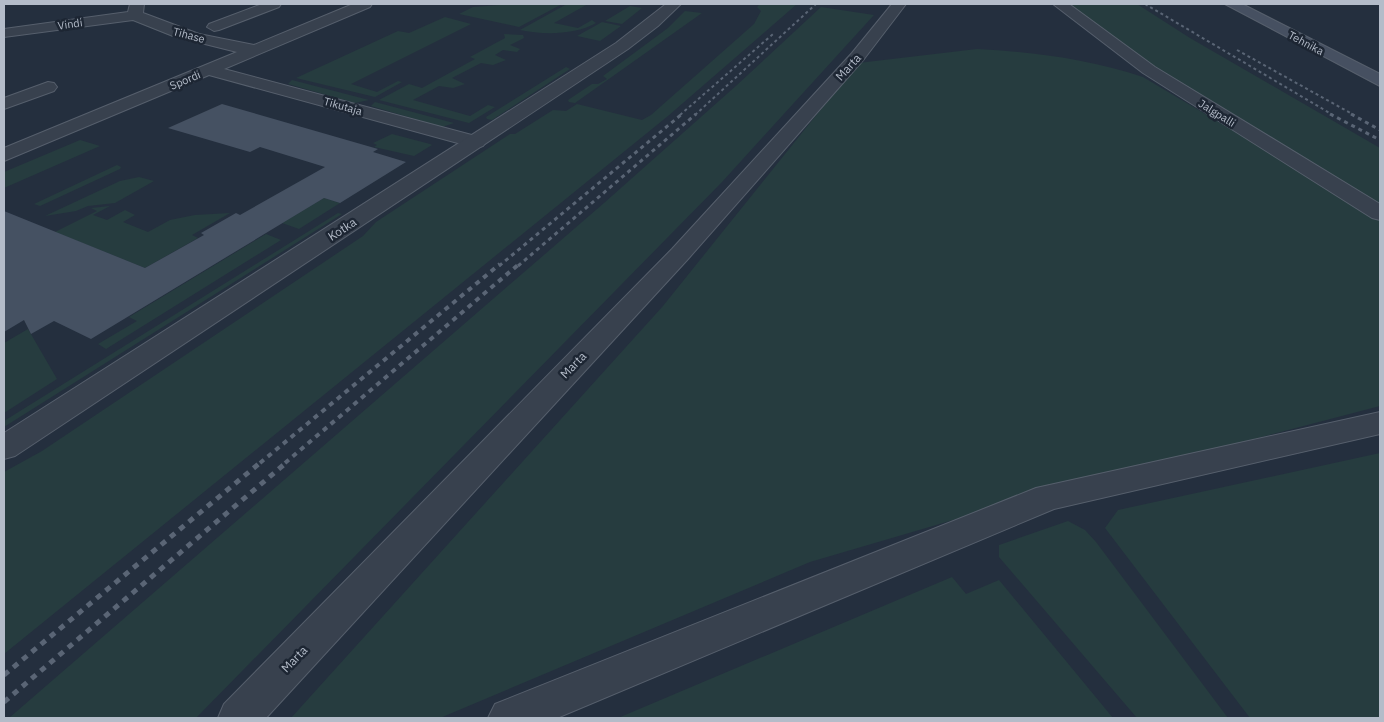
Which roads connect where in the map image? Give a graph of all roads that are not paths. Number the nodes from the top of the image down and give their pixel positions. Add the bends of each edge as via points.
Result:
1 (274, 4) edge
2 (365, 4) edge
3 (674, 4) edge
4 (900, 4) edge
5 (1060, 4) edge
6 (1232, 4) edge
7 (136, 10) edge
8 (214, 27) dead end
9 (4, 34) edge
10 (256, 50) junction
11 (209, 70) junction
12 (1380, 81) edge
13 (48, 87) dead end
14 (4, 104) edge
15 (476, 142) junction
16 (4, 155) edge
17 (1380, 213) edge
18 (1380, 423) edge
19 (4, 448) edge
20 (238, 718) edge
21 (509, 718) edge

1 - 8 street
2 - 10 street, Spordi
3 - 15 street, Kotka via 639,35
4 - 20 street, Marta via 858,56 680,254
5 - 17 street, Jalgpalli via 1157,76
6 - 12 main road, Tehnika
7 - 9 street, Vindi
7 - 10 street, Tihase via 153,25
10 - 11 street, Spordi
11 - 15 street, Tikutaja
11 - 16 street, Spordi
13 - 14 street
15 - 19 street, Kotka
18 - 21 street via 1048,497

